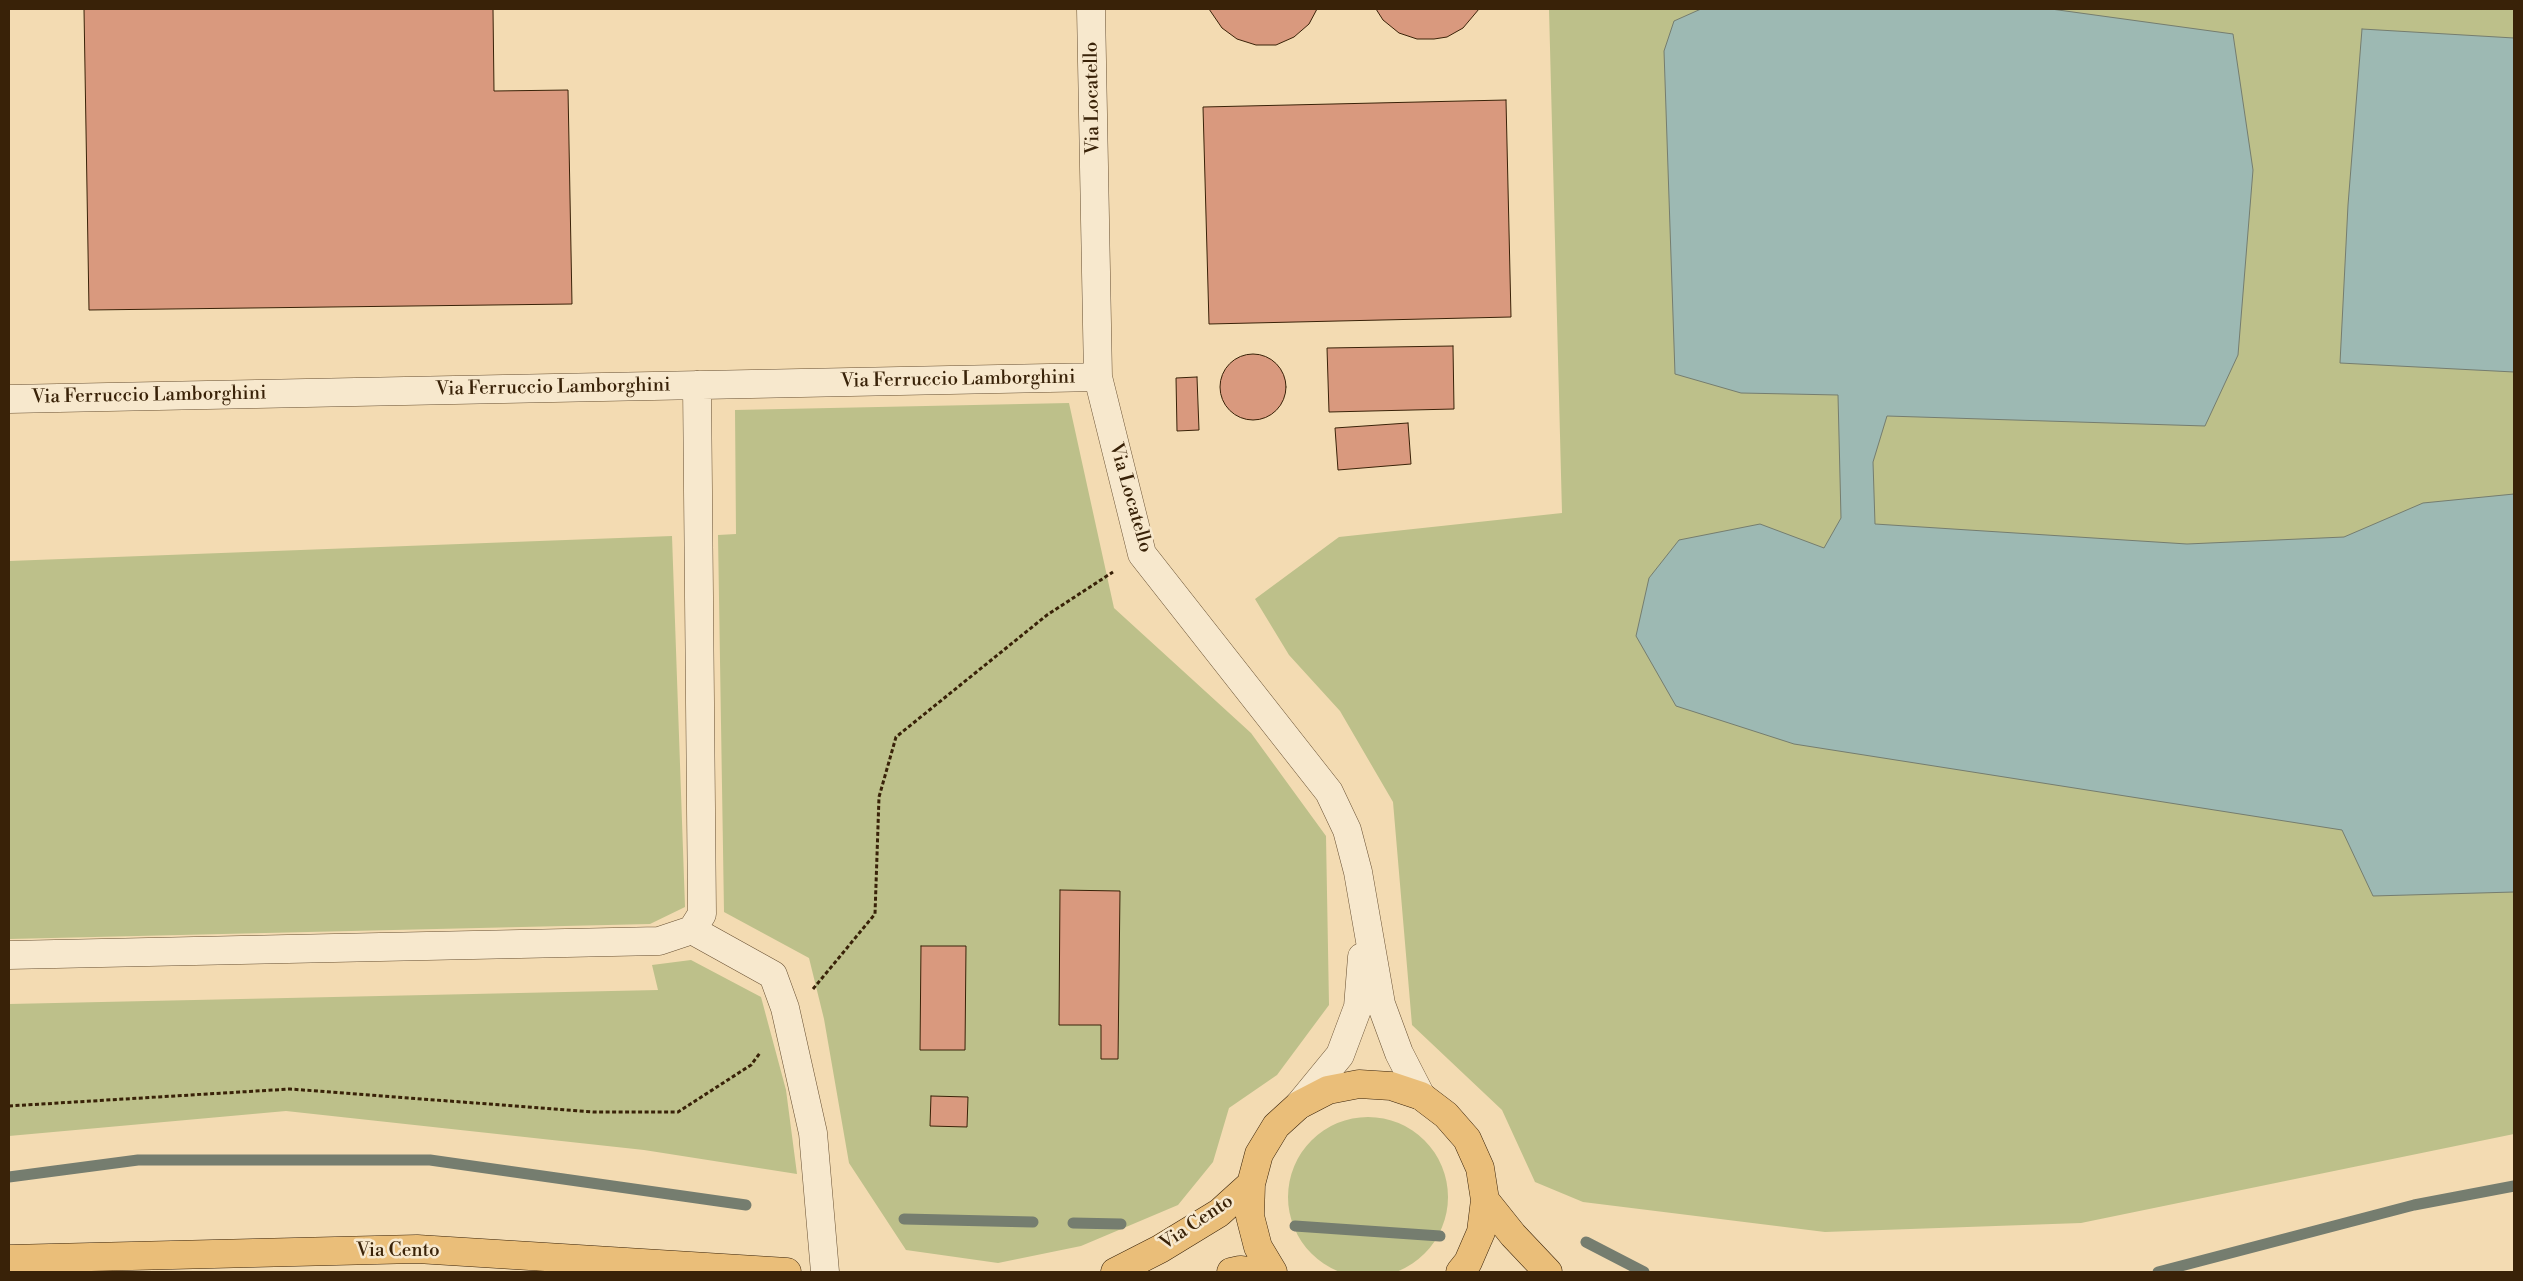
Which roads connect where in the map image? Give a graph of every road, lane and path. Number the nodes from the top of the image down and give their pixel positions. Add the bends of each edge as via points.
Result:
1 (1091, 9) edge
2 (1098, 377) junction
3 (698, 385) junction
4 (9, 399) edge
5 (1364, 921) junction
6 (692, 930) junction
7 (9, 954) edge
8 (1421, 1096) junction
9 (1299, 1105) junction
10 (1251, 1184) junction
11 (1485, 1200) junction
12 (9, 1259) edge
13 (787, 1272) edge
14 (825, 1272) edge
15 (1115, 1272) edge
16 (1231, 1272) edge
17 (1258, 1272) edge
18 (1273, 1272) edge
19 (1460, 1272) edge
20 (1548, 1272) edge

1 - 2 street, Via Locatello
2 - 3 street, Via Ferruccio Lamborghini
2 - 5 street, Via Locatello via 1142,554 1329,792 1348,830 1358,872
3 - 4 street, Via Ferruccio Lamborghini
3 - 6 street via 702,914
5 - 8 street, Via Locatello via 1380,1004 1399,1053
5 - 9 street, Via Locatello via 1358,1007 1340,1055
6 - 7 street via 659,941
6 - 14 street via 773,974 785,1008 813,1133
8 - 9 main road, Via Cento via 1390,1086 1359,1084 1328,1090
8 - 11 main road, Via Cento via 1446,1115 1467,1139 1480,1168
9 - 10 main road, Via Cento via 1276,1126 1259,1154
10 - 15 main road, Via Cento via 1219,1213
10 - 18 main road, Via Cento via 1250,1216 1258,1247
11 - 19 main road, Via Cento via 1481,1232
11 - 20 main road, Via Cento
12 - 13 main road, Via Cento via 417,1249
16 - 17 main road

